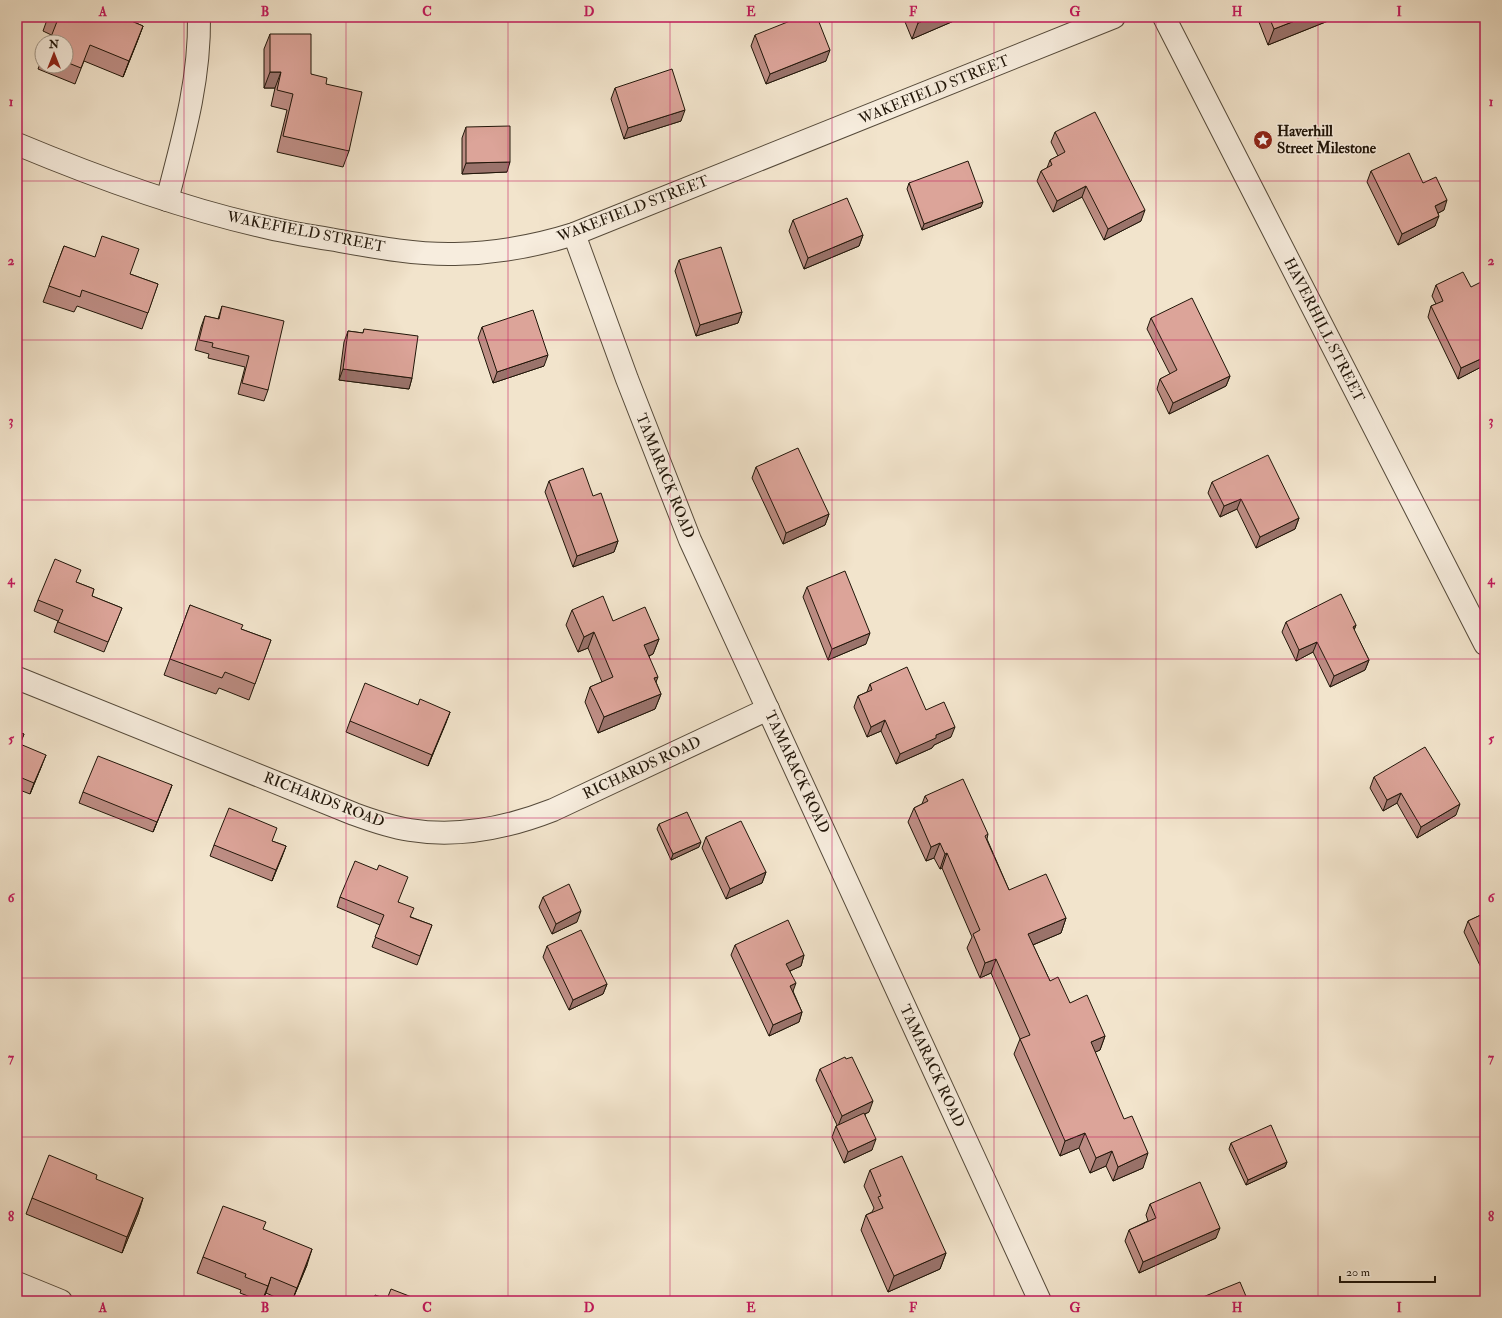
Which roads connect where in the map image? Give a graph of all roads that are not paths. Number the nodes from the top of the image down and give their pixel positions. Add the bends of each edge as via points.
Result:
1 (199, 17) edge
2 (1114, 17) edge
3 (1164, 17) edge
4 (17, 144) edge
5 (167, 200) junction
6 (574, 234) junction
7 (1485, 644) edge
8 (17, 678) edge
9 (768, 709) junction
10 (17, 1283) edge
11 (61, 1301) edge
12 (1040, 1301) edge

1 - 5 street via 194,90
2 - 6 street, WAKEFIELD STREET
3 - 7 street, HAVERHILL STREET
4 - 5 street, WAKEFIELD STREET via 89,174
5 - 6 street, WAKEFIELD STREET via 261,226 418,252 488,252
6 - 9 street, TAMARACK ROAD via 690,540
8 - 9 street, RICHARDS ROAD via 354,814 403,829 440,833 491,829 553,810
9 - 12 street, TAMARACK ROAD
10 - 11 street

